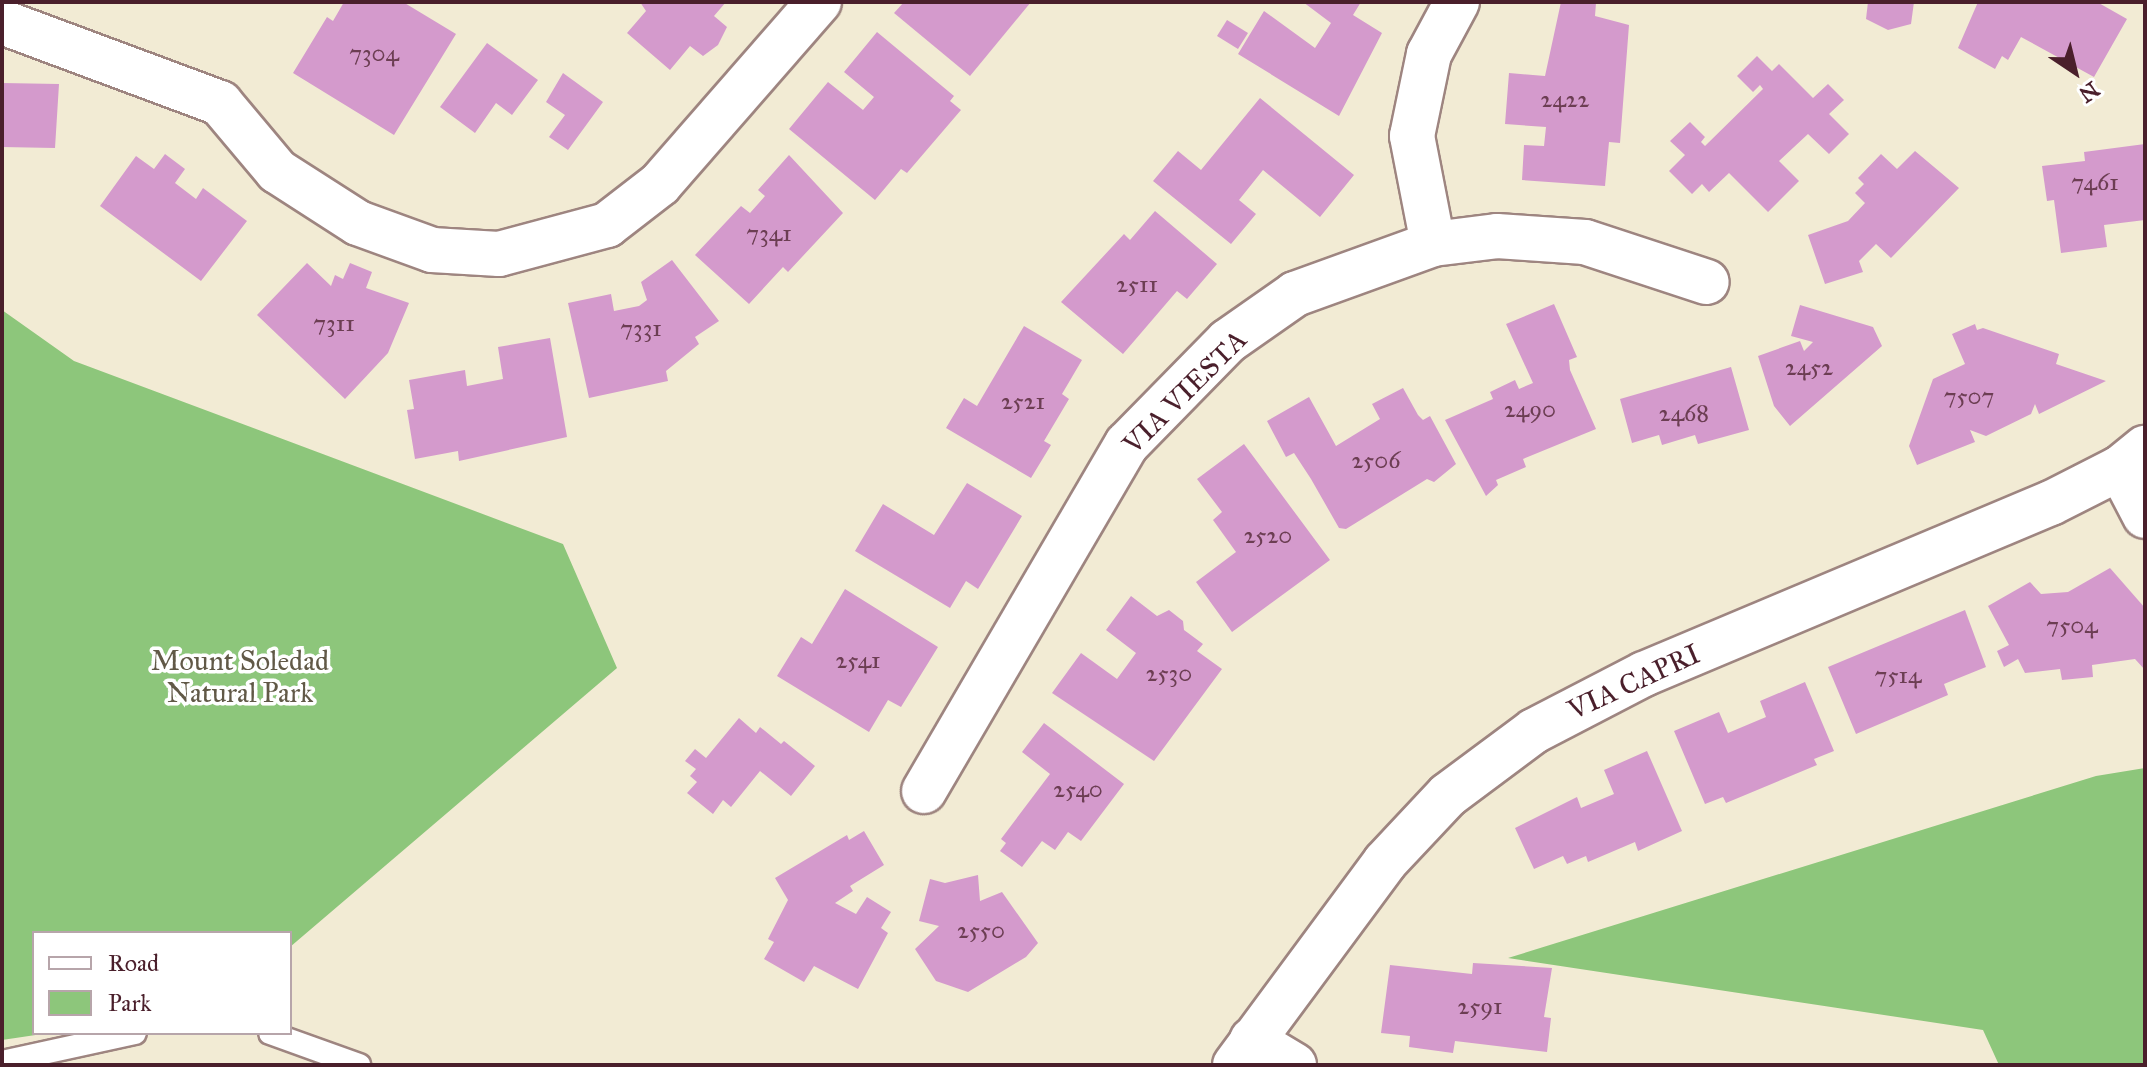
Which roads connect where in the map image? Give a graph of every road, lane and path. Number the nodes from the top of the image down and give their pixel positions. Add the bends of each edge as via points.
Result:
1 (819, 2) edge
2 (1457, 2) edge
3 (2, 22) edge
4 (1433, 244) junction
5 (1707, 282) dead end
6 (2133, 458) edge
7 (2145, 516) edge
8 (924, 791) dead end
9 (126, 1035) edge
10 (276, 1035) edge
11 (1243, 1052) edge
12 (2, 1062) edge
13 (359, 1065) edge
14 (1294, 1065) edge

1 - 3 street via 660,184 607,225 499,254 432,250 358,223 277,171 220,103
2 - 4 street via 1429,54 1412,136
4 - 5 street, VIA VIESTA via 1497,236 1585,242
4 - 8 street, VIA VIESTA via 1295,294 1228,341 1127,444
6 - 7 street
6 - 11 street, VIA CAPRI via 2051,503 1644,674 1534,731 1448,795 1385,862
9 - 12 lane
10 - 13 lane
11 - 14 street

